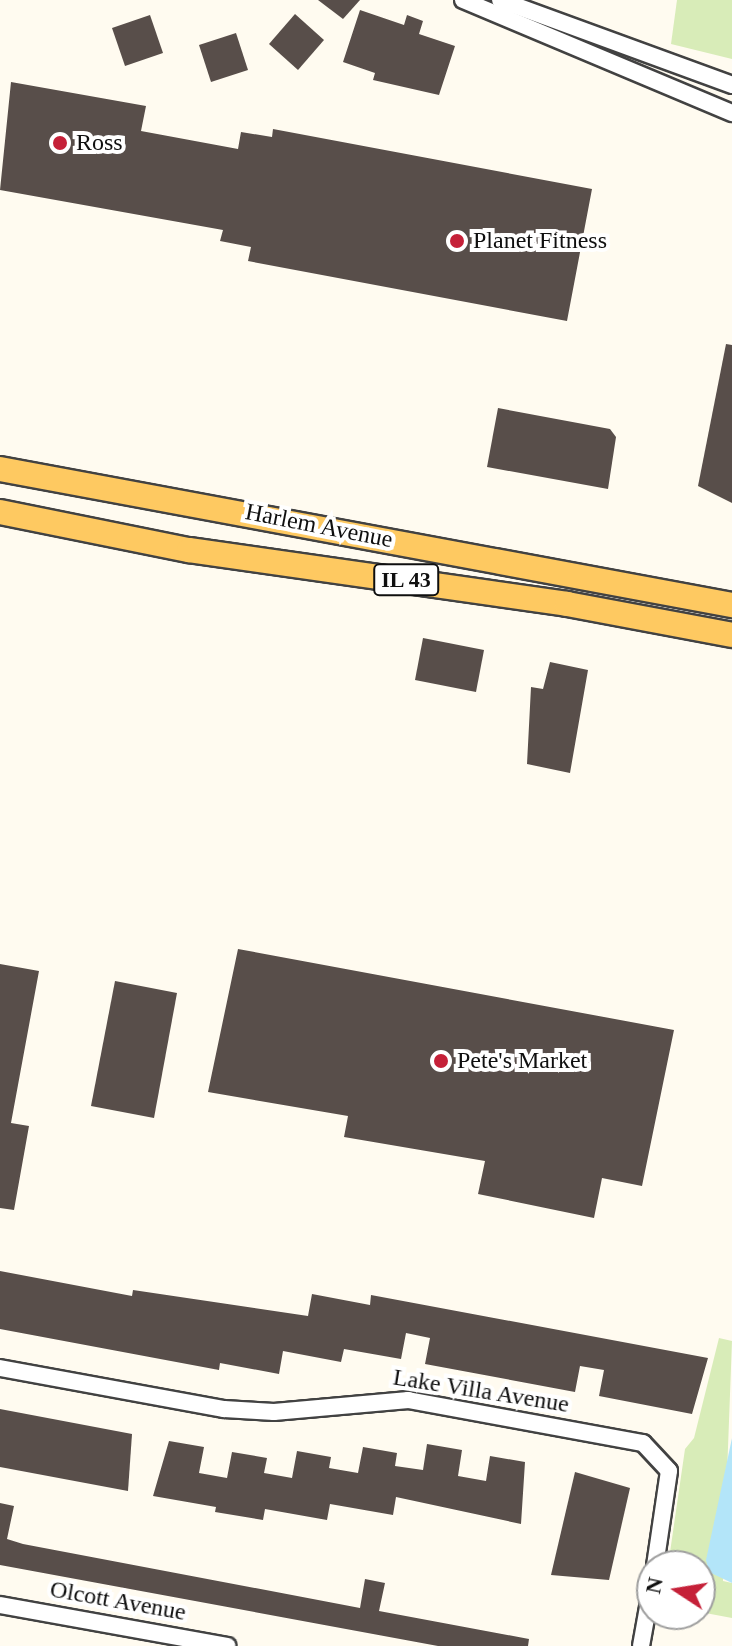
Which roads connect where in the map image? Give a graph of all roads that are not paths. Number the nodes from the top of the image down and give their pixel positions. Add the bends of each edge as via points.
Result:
1 (463, 0) edge
2 (500, 0) edge
3 (542, 6) edge
4 (732, 85) edge
5 (732, 113) edge
6 (0, 469) edge
7 (0, 512) edge
8 (732, 605) edge
9 (732, 635) edge
10 (0, 1368) edge
11 (658, 1550) edge
12 (0, 1605) edge
13 (177, 1641) edge
14 (227, 1646) edge

1 - 5 street
2 - 3 street
3 - 4 street
6 - 8 main road, Harlem Avenue / IL 43
7 - 9 main road, Harlem Avenue / IL 43 via 189,550 567,604
10 - 11 street, Lake Villa Avenue via 224,1409 274,1412 408,1400 643,1443 664,1461 668,1498
12 - 13 street, Olcott Avenue
13 - 14 street, Olcott Avenue

